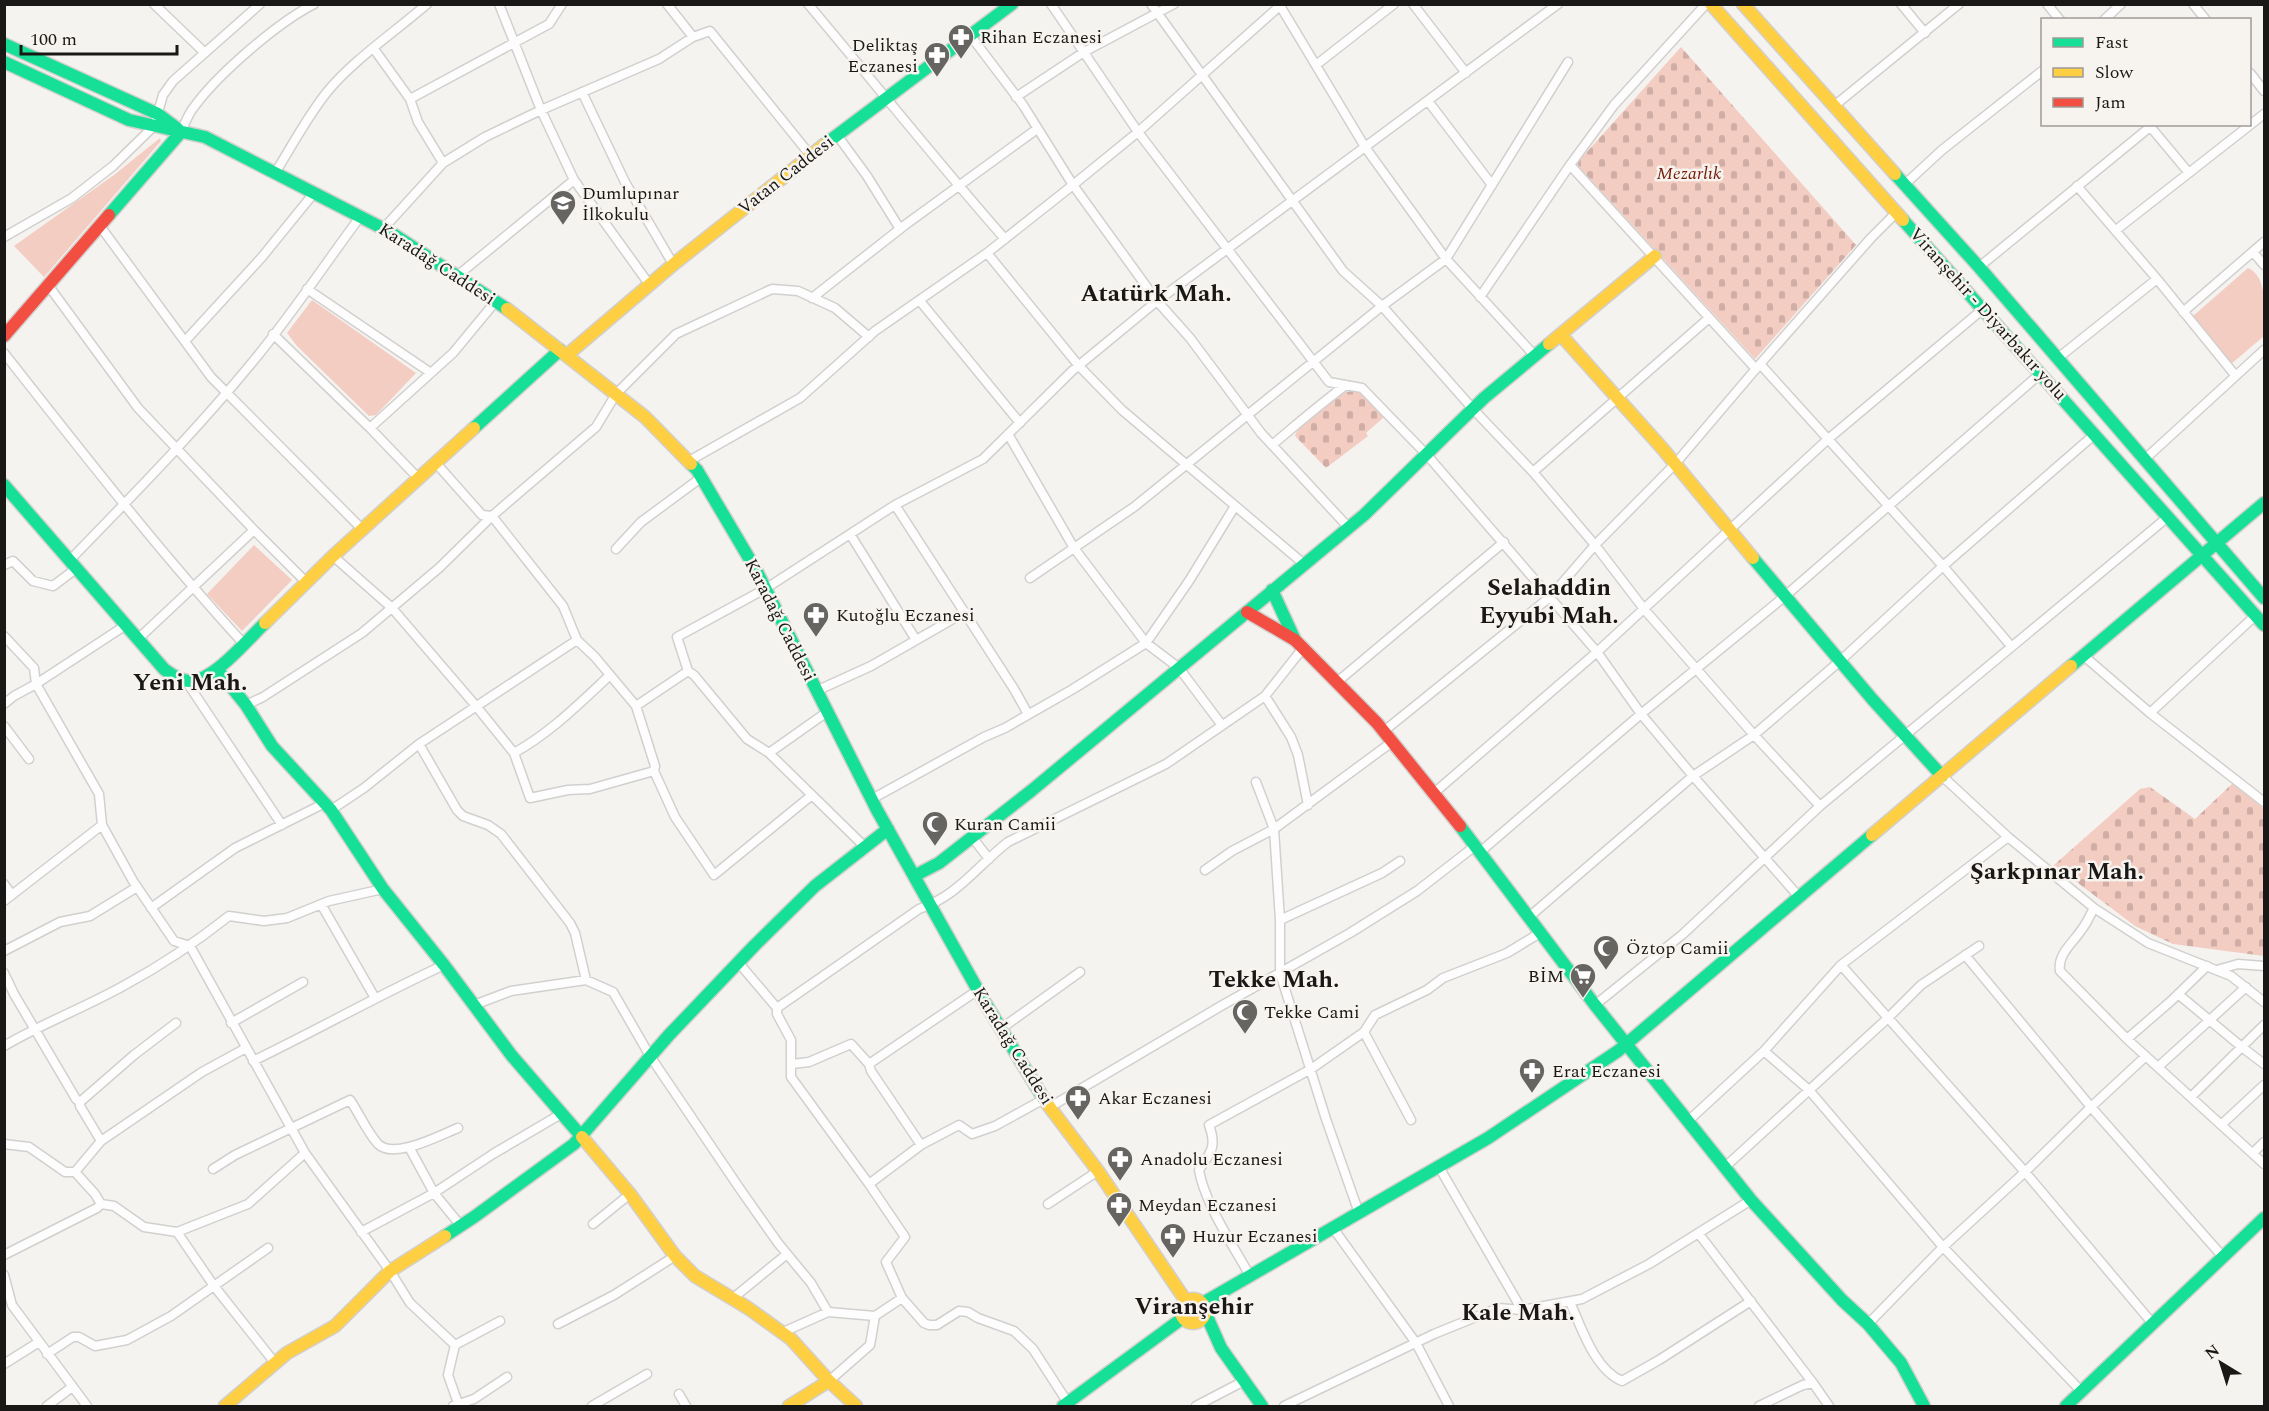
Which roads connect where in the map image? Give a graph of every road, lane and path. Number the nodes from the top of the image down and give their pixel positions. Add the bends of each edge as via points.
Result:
1 (154, 4) edge
2 (260, 4) edge
3 (314, 4) edge
4 (427, 4) edge
5 (499, 4) edge
6 (562, 4) edge
7 (667, 4) edge
8 (808, 4) edge
9 (1012, 4) edge
10 (1051, 4) edge
11 (1150, 4) edge
12 (1174, 4) edge
13 (1394, 4) edge
14 (1413, 4) edge
15 (1558, 4) edge
16 (1706, 4) edge
17 (1711, 4) edge
18 (1743, 4) edge
19 (1901, 4) edge
20 (1959, 4) edge
21 (2047, 4) edge
22 (2121, 4) edge
23 (2193, 4) edge
24 (1280, 5) edge
25 (1158, 15) junction
26 (2058, 18) edge
27 (2106, 18) edge
28 (2204, 18) edge
29 (1925, 33) junction
30 (970, 35) junction
31 (693, 37) junction
32 (4, 44) edge
33 (516, 44) junction
34 (374, 49) junction
35 (1084, 52) junction
36 (205, 53) junction
37 (4, 62) edge
38 (1568, 62) dead end
39 (1316, 65) junction
40 (1466, 73) junction
41 (2041, 73) edge
42 (2251, 74) edge
43 (1202, 75) junction
44 (2265, 91) edge
45 (582, 92) junction
46 (887, 97) junction
47 (1016, 97) junction
48 (410, 99) junction
49 (1428, 101) junction
50 (1834, 106) junction
51 (541, 110) junction
52 (2265, 114) edge
53 (156, 120) junction
54 (2251, 125) edge
55 (2149, 126) edge
56 (2250, 126) edge
57 (1037, 129) junction
58 (181, 132) junction
59 (1138, 132) junction
60 (837, 135) junction
61 (1365, 147) junction
62 (811, 156) junction
63 (443, 163) junction
64 (1570, 165) junction
65 (275, 173) junction
66 (2189, 173) junction
67 (574, 180) junction
68 (1492, 184) junction
69 (1904, 184) junction
70 (1073, 185) junction
71 (958, 186) junction
72 (2077, 186) junction
73 (314, 193) junction
74 (1293, 199) junction
75 (1897, 212) junction
76 (360, 217) junction
77 (100, 226) junction
78 (384, 229) junction
79 (900, 229) junction
80 (2116, 230) junction
81 (4, 237) edge
82 (1005, 238) junction
83 (2265, 242) edge
84 (1225, 248) junction
85 (987, 252) junction
86 (2253, 252) junction
87 (1655, 255) junction
88 (1446, 259) junction
89 (673, 264) junction
90 (2265, 265) edge
91 (1978, 267) junction
92 (457, 276) junction
93 (2157, 279) junction
94 (649, 284) junction
95 (48, 285) junction
96 (307, 289) junction
97 (812, 297) junction
98 (1480, 297) junction
99 (496, 301) junction
100 (920, 301) junction
101 (1157, 301) junction
102 (1383, 306) junction
103 (1983, 309) junction
104 (2183, 312) junction
105 (1709, 318) junction
106 (273, 334) junction
107 (1561, 335) junction
108 (4, 336) edge
109 (869, 337) junction
110 (186, 340) junction
111 (2265, 350) edge
112 (564, 352) junction
113 (4, 353) edge
114 (1535, 356) junction
115 (2058, 357) junction
116 (1313, 362) junction
117 (1079, 366) junction
118 (1758, 366) junction
119 (431, 373) junction
120 (2041, 373) junction
121 (2235, 375) junction
122 (1346, 385) junction
123 (226, 393) junction
124 (616, 394) junction
125 (1618, 399) junction
126 (1473, 410) junction
127 (1247, 416) junction
128 (1020, 423) junction
129 (370, 428) junction
130 (1008, 434) junction
131 (2095, 434) junction
132 (1827, 440) junction
133 (1272, 446) junction
134 (176, 450) junction
135 (1427, 454) junction
136 (2145, 459) junction
137 (689, 461) junction
138 (435, 462) junction
139 (1675, 464) junction
140 (1187, 465) junction
141 (1533, 472) junction
142 (702, 477) junction
143 (418, 478) junction
144 (4, 485) edge
145 (2265, 503) edge
146 (124, 505) junction
147 (895, 505) junction
148 (1235, 506) junction
149 (1888, 506) junction
150 (492, 516) junction
151 (2169, 516) junction
152 (1349, 528) junction
153 (362, 529) junction
154 (254, 530) junction
155 (1728, 530) junction
156 (850, 534) junction
157 (1504, 542) junction
158 (2217, 543) junction
159 (1595, 545) junction
160 (1074, 548) junction
161 (616, 549) dead end
162 (2204, 555) junction
163 (333, 556) junction
164 (73, 564) junction
165 (1304, 564) junction
166 (4, 566) edge
167 (1942, 566) junction
168 (1030, 578) dead end
169 (306, 582) junction
170 (193, 588) junction
171 (765, 589) junction
172 (1272, 590) junction
173 (1550, 597) junction
174 (1784, 597) junction
175 (2265, 598) edge
176 (392, 608) junction
177 (1644, 609) junction
178 (965, 612) junction
179 (1247, 612) junction
180 (2256, 615) junction
181 (126, 625) junction
182 (2265, 625) edge
183 (4, 636) edge
184 (138, 639) junction
185 (576, 640) junction
186 (916, 640) junction
187 (243, 643) junction
188 (1146, 643) junction
189 (1299, 644) junction
190 (2011, 646) junction
191 (1597, 652) junction
192 (2084, 656) junction
193 (1840, 661) junction
194 (217, 669) junction
195 (1179, 669) junction
196 (1696, 669) junction
197 (688, 671) junction
198 (609, 676) junction
199 (186, 681) junction
200 (1337, 682) junction
201 (36, 684) junction
202 (816, 691) junction
203 (1265, 696) junction
204 (4, 704) edge
205 (246, 705) junction
206 (476, 706) junction
207 (636, 706) junction
208 (827, 712) junction
209 (2150, 713) junction
210 (1028, 714) junction
211 (1641, 714) junction
212 (1221, 724) junction
213 (4, 726) edge
214 (1384, 731) junction
215 (1754, 735) junction
216 (1903, 736) junction
217 (1392, 742) junction
218 (419, 744) junction
219 (514, 753) junction
220 (769, 753) junction
221 (29, 759) dead end
222 (654, 771) junction
223 (1693, 776) junction
224 (1942, 776) junction
225 (1256, 782) dead end
226 (1434, 793) junction
227 (812, 795) junction
228 (872, 799) junction
229 (2265, 802) edge
230 (1308, 804) junction
231 (328, 807) junction
232 (1820, 807) junction
233 (102, 825) junction
234 (282, 825) junction
235 (888, 829) junction
236 (1274, 829) junction
237 (972, 837) junction
238 (2008, 837) junction
239 (865, 847) junction
240 (1478, 849) junction
241 (1766, 857) junction
242 (989, 859) junction
243 (1400, 861) dead end
244 (1205, 870) dead end
245 (914, 876) junction
246 (4, 884) edge
247 (137, 887) junction
248 (383, 889) junction
249 (8, 898) edge
250 (1800, 898) junction
251 (321, 904) junction
252 (931, 905) junction
253 (151, 908) junction
254 (2094, 908) junction
255 (1528, 917) junction
256 (1280, 920) junction
257 (1540, 933) junction
258 (190, 946) junction
259 (1979, 946) dead end
260 (4, 951) edge
261 (1965, 955) junction
262 (738, 962) junction
263 (444, 965) junction
264 (1841, 965) junction
265 (2207, 966) junction
266 (2265, 966) edge
267 (2217, 970) junction
268 (1080, 972) dead end
269 (4, 973) edge
270 (1280, 973) junction
271 (586, 980) junction
272 (303, 982) dead end
273 (2246, 987) junction
274 (978, 990) junction
275 (2178, 994) junction
276 (375, 998) junction
277 (2265, 1002) edge
278 (474, 1005) junction
279 (1594, 1005) junction
280 (777, 1008) junction
281 (1888, 1018) junction
282 (2210, 1020) junction
283 (176, 1023) dead end
284 (231, 1023) junction
285 (2265, 1025) edge
286 (34, 1028) junction
287 (1002, 1028) junction
288 (1364, 1032) junction
289 (2127, 1039) junction
290 (1626, 1044) junction
291 (4, 1046) edge
292 (246, 1048) junction
293 (2243, 1048) junction
294 (1764, 1051) junction
295 (650, 1056) junction
296 (2146, 1056) junction
297 (253, 1061) junction
298 (792, 1064) junction
299 (869, 1064) junction
300 (2265, 1064) edge
301 (2158, 1067) junction
302 (1311, 1069) junction
303 (2265, 1085) edge
304 (1809, 1090) junction
305 (2191, 1097) junction
306 (80, 1102) junction
307 (1047, 1103) junction
308 (2091, 1107) junction
309 (561, 1114) junction
310 (1411, 1120) dead end
311 (1688, 1122) junction
312 (2221, 1125) junction
313 (458, 1128) dead end
314 (291, 1129) junction
315 (582, 1137) junction
316 (101, 1141) junction
317 (2265, 1142) edge
318 (4, 1144) edge
319 (921, 1145) junction
320 (409, 1147) junction
321 (2253, 1153) junction
322 (305, 1154) junction
323 (2265, 1164) edge
324 (1439, 1167) junction
325 (1725, 1167) junction
326 (213, 1169) dead end
327 (1098, 1171) junction
328 (75, 1172) junction
329 (2025, 1172) junction
330 (869, 1184) junction
331 (434, 1193) junction
332 (630, 1194) junction
333 (1751, 1200) junction
334 (101, 1204) junction
335 (1048, 1204) dead end
336 (1359, 1213) junction
337 (2265, 1218) edge
338 (593, 1224) dead end
339 (461, 1226) junction
340 (1333, 1228) junction
341 (177, 1232) junction
342 (361, 1232) junction
343 (1699, 1234) junction
344 (1943, 1247) junction
345 (268, 1248) dead end
346 (787, 1254) junction
347 (4, 1255) edge
348 (675, 1256) junction
349 (2223, 1257) junction
350 (390, 1271) junction
351 (4, 1275) edge
352 (1250, 1276) junction
353 (214, 1286) junction
354 (902, 1298) junction
355 (732, 1299) junction
356 (1186, 1301) junction
357 (1751, 1301) junction
358 (1570, 1302) junction
359 (1204, 1308) junction
360 (1522, 1310) junction
361 (828, 1312) junction
362 (875, 1316) junction
363 (1189, 1320) junction
364 (500, 1321) dead end
365 (558, 1324) dead end
366 (1869, 1324) junction
367 (2153, 1324) junction
368 (781, 1333) junction
369 (39, 1342) junction
370 (1416, 1343) junction
371 (455, 1345) junction
372 (1221, 1348) junction
373 (48, 1354) junction
374 (276, 1363) junction
375 (4, 1364) edge
376 (646, 1374) dead end
377 (507, 1377) dead end
378 (829, 1381) junction
379 (1244, 1381) junction
380 (1813, 1383) junction
381 (72, 1387) junction
382 (2082, 1392) junction
383 (679, 1394) dead end
384 (1065, 1405) edge
385 (457, 1406) edge
386 (47, 1407) edge
387 (87, 1407) edge
388 (225, 1407) edge
389 (592, 1407) edge
390 (687, 1407) edge
391 (789, 1407) edge
392 (856, 1407) edge
393 (1196, 1407) edge
394 (1262, 1407) edge
395 (1284, 1407) edge
396 (1449, 1407) edge
397 (1760, 1407) edge
398 (1828, 1407) edge
399 (1924, 1407) edge
400 (2066, 1407) edge

1 - 36 street
2 - 36 street
3 - 58 street via 235,62 193,108
4 - 34 street
5 - 33 street
6 - 33 street via 549,24
7 - 31 street
8 - 46 street
9 - 30 street, Vatan Caddesi
10 - 35 street
11 - 25 street
12 - 25 street
13 - 39 street
14 - 40 street
15 - 40 street
16 - 64 street via 1614,105
17 - 75 street, Viranşehir - Diyarbakır yolu
18 - 50 street, Viranşehir - Diyarbakır yolu
19 - 29 street
20 - 29 street
21 - 26 street
22 - 27 street
23 - 28 street
24 - 39 street
24 - 43 street
25 - 35 street
25 - 43 street
29 - 50 street
30 - 46 street, Vatan Caddesi
30 - 47 street
31 - 45 street via 659,59
31 - 62 street via 710,31
32 - 53 street
33 - 48 street
33 - 51 street
34 - 48 street
34 - 65 street via 328,91
35 - 47 street
35 - 59 street
36 - 53 street via 173,81 163,95
37 - 53 street via 129,120
38 - 68 street
39 - 61 street
40 - 49 street
41 - 69 street
42 - 44 street
43 - 59 street
43 - 74 street
45 - 51 street
45 - 89 street via 625,182
46 - 60 street, Vatan Caddesi
46 - 71 street
47 - 57 street
48 - 63 street via 418,122
49 - 61 street
49 - 68 street
50 - 69 street, Viranşehir - Diyarbakır yolu
51 - 63 street
51 - 67 street
52 - 54 street
53 - 58 street, Karadağ Caddesi
53 - 81 street via 113,166 72,198
55 - 66 street
55 - 72 street
56 - 66 street
57 - 70 street
57 - 71 street
58 - 65 street, Karadağ Caddesi via 205,137
58 - 77 street
59 - 70 street
59 - 84 street
60 - 62 street, Vatan Caddesi
60 - 79 street
61 - 74 street
61 - 88 street
62 - 89 street, Vatan Caddesi
63 - 78 street
64 - 87 street
64 - 98 street
65 - 73 street, Karadağ Caddesi
66 - 80 street
67 - 92 street
67 - 94 street
68 - 88 street
69 - 91 street, Viranşehir - Diyarbakır yolu
70 - 82 street
70 - 101 street
71 - 79 street
71 - 82 street
72 - 80 street
72 - 91 street
73 - 76 street, Karadağ Caddesi
73 - 110 street
74 - 84 street
74 - 102 street via 1343,271
75 - 103 street, Viranşehir - Diyarbakır yolu
75 - 118 street
76 - 78 street, Karadağ Caddesi
76 - 96 street
77 - 95 street
77 - 110 street
78 - 92 street, Karadağ Caddesi
79 - 97 street
80 - 93 street
82 - 85 street
83 - 86 street
84 - 101 street
84 - 116 street
85 - 100 street
85 - 117 street
86 - 90 street
86 - 104 street
87 - 105 street
87 - 107 street
88 - 98 street
88 - 102 street
89 - 94 street, Vatan Caddesi
91 - 115 street, Viranşehir - Diyarbakır yolu
92 - 99 street, Karadağ Caddesi
93 - 104 street
93 - 115 street
94 - 112 street, Vatan Caddesi
95 - 108 street
95 - 134 street via 138,408
96 - 106 street
96 - 119 street
97 - 109 street via 835,308
97 - 124 street via 798,291 772,289 676,334
98 - 114 street
99 - 112 street, Karadağ Caddesi
99 - 119 street
100 - 109 street
100 - 128 street
101 - 117 street
101 - 127 street via 1190,338
102 - 116 street
102 - 126 street
103 - 120 street, Viranşehir - Diyarbakır yolu
103 - 132 street
104 - 121 street
105 - 118 street
105 - 125 street
106 - 123 street
106 - 129 street
107 - 114 street
107 - 125 street
109 - 137 street via 800,398
110 - 123 street
111 - 121 street
112 - 124 street, Karadağ Caddesi
112 - 138 street, Vatan Caddesi
113 - 146 street
114 - 126 street
115 - 136 street, Viranşehir - Diyarbakır yolu
116 - 122 street via 1329,382
116 - 127 street
117 - 128 street
117 - 140 street via 1122,410
118 - 132 street
118 - 139 street
119 - 129 street
120 - 131 street, Viranşehir - Diyarbakır yolu
120 - 149 street
121 - 136 street
122 - 133 street
122 - 135 street via 1362,388
123 - 134 street
123 - 153 street
124 - 137 street, Karadağ Caddesi
124 - 150 street via 596,427
125 - 139 street
125 - 141 street
126 - 135 street
126 - 141 street
127 - 133 street
127 - 140 street
128 - 130 street
129 - 143 street
130 - 147 street via 983,459
130 - 160 street
131 - 151 street, Viranşehir - Diyarbakır yolu
131 - 167 street
132 - 149 street
132 - 155 street
133 - 152 street
134 - 146 street
134 - 154 street
135 - 152 street
135 - 157 street
136 - 158 street, Viranşehir - Diyarbakır yolu
137 - 142 street, Karadağ Caddesi
138 - 143 street, Vatan Caddesi
138 - 150 street via 482,515
139 - 155 street
139 - 159 street
140 - 148 street
140 - 160 street
141 - 159 street
142 - 161 street via 641,522
142 - 171 street, Karadağ Caddesi
143 - 153 street, Vatan Caddesi
144 - 164 street
145 - 158 street
146 - 164 street
146 - 170 street
147 - 156 street
147 - 178 street
148 - 165 street
148 - 188 street
149 - 167 street
149 - 174 street
150 - 176 street
150 - 185 street via 563,606
151 - 162 street, Viranşehir - Diyarbakır yolu
151 - 190 street
152 - 165 street
153 - 163 street, Vatan Caddesi
154 - 169 street
154 - 170 street
155 - 174 street
155 - 177 street
156 - 171 street
156 - 186 street
157 - 173 street
157 - 200 street
158 - 162 street
158 - 175 street, Viranşehir - Diyarbakır yolu
159 - 173 street
159 - 177 street
160 - 168 street
160 - 188 street
162 - 180 street, Viranşehir - Diyarbakır yolu
162 - 192 street
163 - 169 street, Vatan Caddesi
163 - 176 street
164 - 166 street via 53,586 33,580 13,561
164 - 181 street
165 - 172 street
167 - 190 street
167 - 193 street
169 - 187 street, Vatan Caddesi
170 - 184 street
170 - 187 street
171 - 197 street via 677,637
171 - 202 street, Karadağ Caddesi
172 - 179 street
172 - 189 street
173 - 191 street
173 - 214 street
174 - 193 street
174 - 196 street
176 - 205 street via 362,633
176 - 206 street
177 - 191 street
177 - 196 street
178 - 186 street
178 - 210 street
179 - 189 street
179 - 195 street
180 - 182 street, Viranşehir - Diyarbakır yolu
180 - 209 street
181 - 184 street
181 - 201 street
183 - 201 street via 34,668
184 - 199 street via 164,669
185 - 198 street
185 - 206 street
186 - 202 street
187 - 194 street, Vatan Caddesi
188 - 195 street
188 - 210 street
189 - 200 street
189 - 203 street
190 - 216 street
191 - 211 street
191 - 226 street
192 - 209 street
192 - 224 street
193 - 215 street
193 - 216 street
194 - 199 street via 199,681
194 - 205 street
195 - 212 street
195 - 237 street
196 - 211 street
196 - 215 street
197 - 207 street
197 - 220 street via 747,739
198 - 207 street
198 - 219 street via 562,721
199 - 234 street
200 - 214 street
201 - 204 street
201 - 233 street via 99,794
202 - 208 street, Karadağ Caddesi
203 - 212 street
203 - 230 street via 1291,737
205 - 231 street via 272,746
206 - 218 street
206 - 219 street
207 - 222 street
208 - 220 street
208 - 228 street, Karadağ Caddesi
209 - 229 street
210 - 228 street
211 - 223 street
211 - 240 street
212 - 242 street via 1166,764 1029,829
213 - 221 street
214 - 217 street
215 - 223 street
215 - 232 street
216 - 224 street
216 - 232 street
217 - 226 street
217 - 230 street
218 - 231 street via 364,789
218 - 271 street via 457,810 501,834 570,923
219 - 222 street via 530,798 590,789
220 - 227 street
222 - 227 street via 675,817 714,875
223 - 241 street
223 - 255 street
224 - 238 street
224 - 250 street
225 - 236 street
226 - 240 street
227 - 239 street
228 - 235 street, Karadağ Caddesi
230 - 236 street
231 - 234 street
231 - 248 street
232 - 241 street
233 - 247 street
233 - 249 street
234 - 253 street via 235,849
235 - 239 street
235 - 245 street, Karadağ Caddesi
236 - 244 street
236 - 256 street
237 - 242 street
237 - 245 street via 939,863
238 - 254 street
238 - 264 street
239 - 262 street via 815,886
240 - 255 street
240 - 270 street via 1350,933
241 - 250 street
241 - 279 street via 1683,934
242 - 252 street via 968,880
243 - 256 street
245 - 252 street, Karadağ Caddesi
246 - 249 street
247 - 253 street
247 - 260 street via 90,916 60,922
248 - 251 street
248 - 263 street
250 - 290 street
251 - 258 street via 287,918 264,921 229,916
251 - 276 street
252 - 274 street, Karadağ Caddesi
252 - 280 street via 919,909
253 - 258 street via 174,941
254 - 265 street via 2148,944
254 - 289 street via 2062,956 2060,970
255 - 257 street
256 - 270 street
257 - 279 street
257 - 288 street via 1507,953 1443,978 1375,1015
258 - 284 street
258 - 286 street via 124,986
259 - 261 street
261 - 281 street via 1921,985
261 - 308 street
262 - 280 street
262 - 295 street
263 - 276 street
263 - 278 street
264 - 281 street
264 - 294 street
265 - 267 street
265 - 275 street
266 - 267 street via 2238,964
267 - 273 street
268 - 287 street
269 - 286 street
270 - 302 street
270 - 307 street
271 - 278 street via 511,991
271 - 295 street via 612,992
272 - 284 street
273 - 277 street
273 - 282 street
274 - 287 street, Karadağ Caddesi
274 - 299 street
275 - 282 street
275 - 289 street
276 - 297 street
278 - 309 street
279 - 290 street
280 - 298 street via 791,1040
281 - 304 street
281 - 329 street
282 - 293 street
282 - 301 street
283 - 306 street
284 - 292 street
285 - 293 street
286 - 291 street
286 - 306 street
287 - 307 street, Karadağ Caddesi
288 - 302 street
288 - 310 street
289 - 296 street
290 - 311 street
290 - 324 street
292 - 297 street
292 - 316 street via 202,1072
293 - 300 street
293 - 305 street
294 - 304 street
294 - 311 street
295 - 315 street
295 - 346 street
296 - 301 street
296 - 308 street
297 - 314 street
298 - 299 street via 809,1062 851,1044
298 - 330 street via 791,1077
299 - 319 street
301 - 305 street
302 - 336 street
302 - 352 street via 1209,1125 1213,1149 1199,1170 1201,1180
303 - 312 street
304 - 325 street
304 - 344 street
305 - 312 street
306 - 316 street
307 - 319 street via 972,1134 959,1125
307 - 327 street, Karadağ Caddesi
308 - 329 street
308 - 349 street
309 - 315 street
309 - 331 street
311 - 325 street
312 - 321 street
313 - 320 street
314 - 320 street via 350,1100 379,1145 387,1149
314 - 322 street
314 - 326 street
315 - 332 street
315 - 339 street
316 - 328 street
317 - 321 street
318 - 328 street via 29,1147 65,1172
319 - 330 street
320 - 331 street
321 - 323 street
322 - 341 street via 248,1204
322 - 342 street
324 - 336 street
324 - 360 street
325 - 333 street
327 - 335 street
327 - 356 street, Karadağ Caddesi
328 - 334 street
329 - 344 street
329 - 367 street
330 - 354 street via 905,1237 886,1262
331 - 339 street
331 - 342 street
332 - 338 street
332 - 348 street
333 - 343 street
333 - 366 street via 1842,1300
334 - 341 street via 114,1206 144,1227
334 - 347 street
336 - 340 street
337 - 349 street
339 - 350 street
340 - 352 street
340 - 370 street
341 - 353 street
342 - 350 street
343 - 357 street
343 - 358 street via 1649,1264
344 - 366 street
344 - 382 street
345 - 353 street
346 - 355 street
346 - 361 street via 811,1282
348 - 355 street via 695,1276
348 - 365 street via 614,1295
349 - 367 street
350 - 371 street via 410,1303
350 - 374 street via 335,1326
351 - 369 street via 12,1305
352 - 359 street
353 - 373 street via 127,1340 95,1346 73,1337
353 - 374 street
354 - 362 street
354 - 384 street via 929,1325 937,1325 959,1311 1014,1331 1033,1349
355 - 368 street
356 - 359 street via 1197,1299
356 - 363 street via 1181,1311
357 - 358 street via 1622,1381 1595,1357
357 - 380 street
358 - 360 street
359 - 363 street via 1201,1320
359 - 372 street
360 - 370 street via 1498,1308
361 - 362 street
361 - 368 street
362 - 378 street via 870,1345
363 - 372 street
363 - 384 street
364 - 371 street
366 - 399 street via 1901,1363
367 - 382 street
368 - 378 street
369 - 373 street
369 - 375 street
370 - 395 street
370 - 396 street
371 - 385 street via 448,1376
372 - 379 street
373 - 381 street
374 - 388 street
376 - 389 street
377 - 385 street
378 - 391 street
378 - 392 street
379 - 393 street
379 - 394 street
380 - 397 street
380 - 398 street
381 - 386 street
381 - 387 street
382 - 400 street
383 - 390 street

